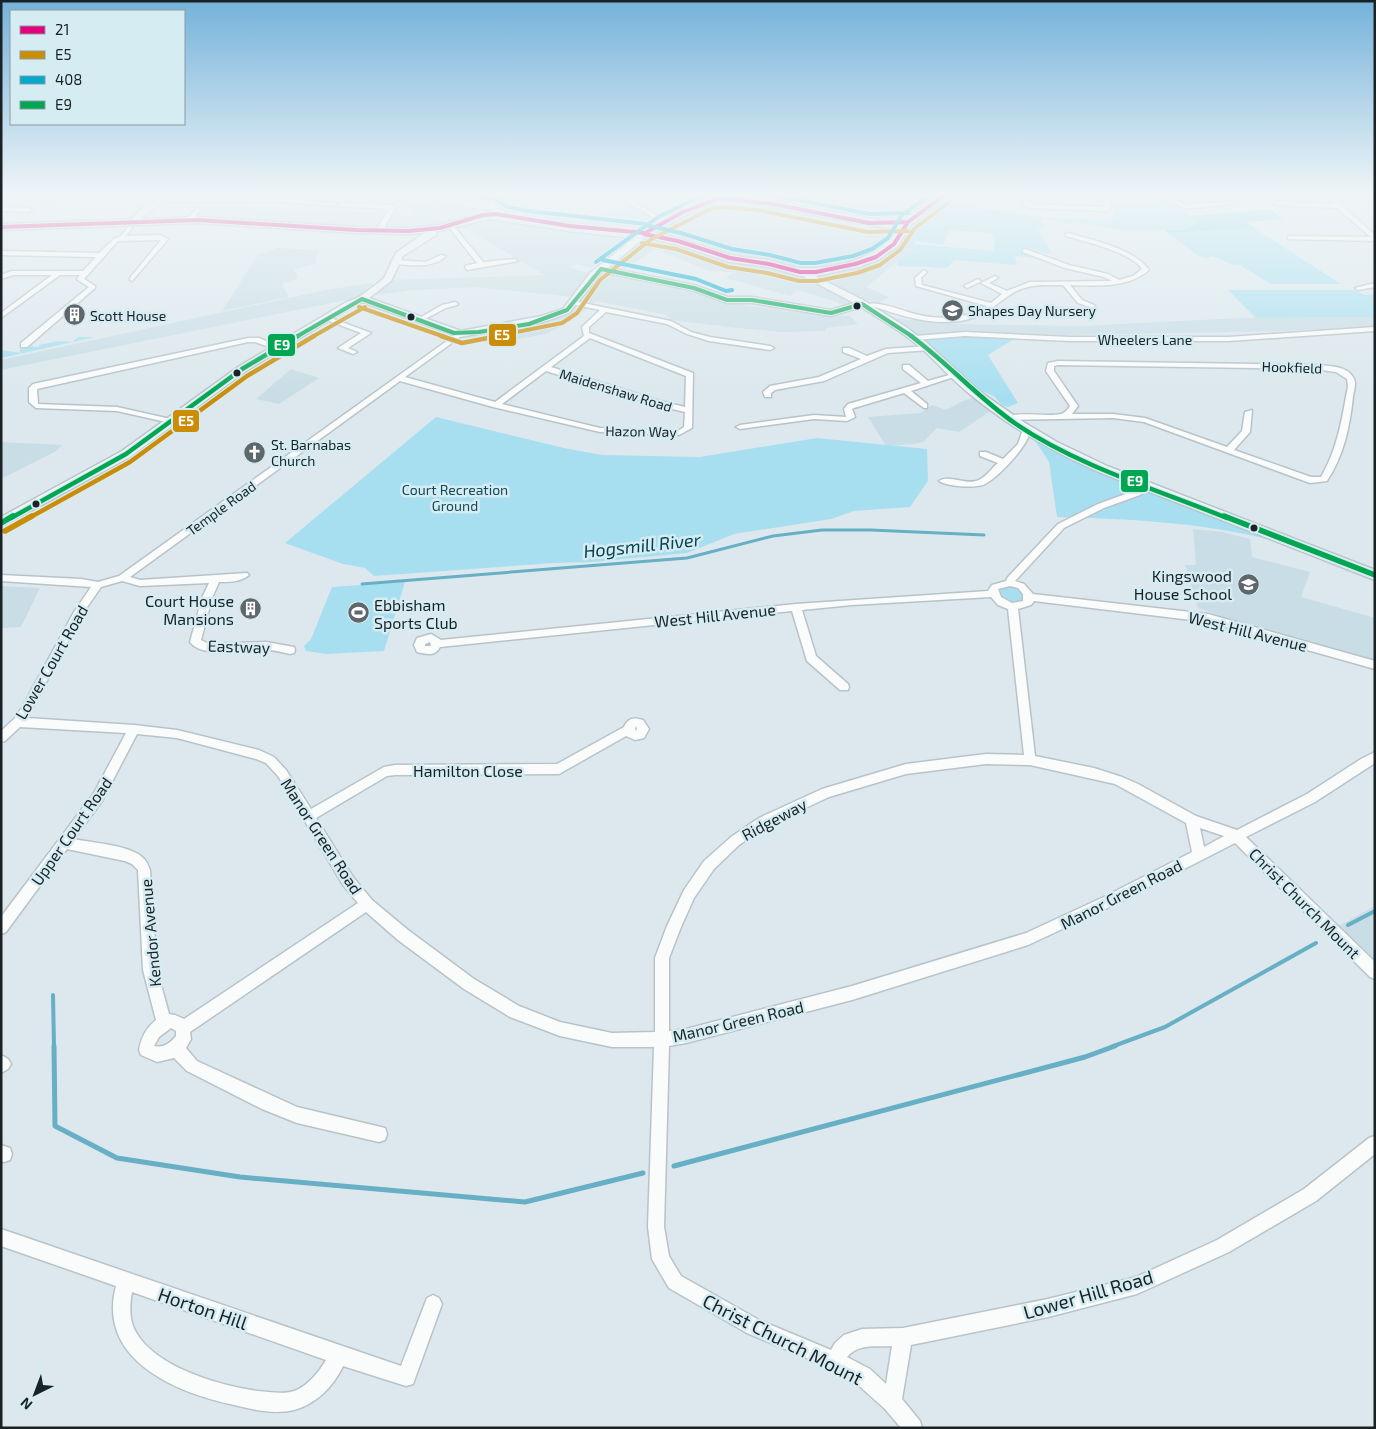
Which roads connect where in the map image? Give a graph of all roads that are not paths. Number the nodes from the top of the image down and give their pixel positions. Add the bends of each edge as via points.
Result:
1 (394, 262) edge
2 (94, 263) edge
3 (145, 263) edge
4 (399, 263) edge
5 (433, 263) edge
6 (491, 263) edge
7 (609, 263) edge
8 (760, 263) edge
9 (855, 263) edge
10 (1054, 263) edge
11 (1141, 263) edge
12 (481, 264) joint
13 (603, 268) junction
14 (468, 269) dead end
15 (924, 272) dead end
16 (84, 273) junction
17 (57, 274) junction
18 (1, 277) edge
19 (817, 277) junction
20 (995, 278) dead end
21 (132, 279) dead end
22 (979, 281) junction
23 (1117, 281) junction
24 (1066, 284) junction
25 (1375, 285) edge
26 (967, 286) dead end
27 (1358, 288) dead end
28 (1005, 294) junction
29 (362, 299) junction
30 (573, 303) junction
31 (455, 304) dead end
32 (864, 305) junction
33 (992, 305) junction
34 (1092, 306) dead end
35 (604, 310) junction
36 (1, 316) edge
37 (326, 318) junction
38 (419, 320) junction
39 (1375, 329) edge
40 (460, 334) junction
41 (589, 336) junction
42 (915, 338) junction
43 (24, 345) dead end
44 (278, 348) junction
45 (770, 348) dead end
46 (927, 348) junction
47 (846, 350) dead end
48 (353, 352) dead end
49 (867, 359) junction
50 (906, 367) dead end
51 (545, 368) junction
52 (956, 375) junction
53 (399, 378) junction
54 (926, 384) junction
55 (905, 390) junction
56 (768, 395) dead end
57 (496, 405) junction
58 (924, 406) dead end
59 (1074, 406) junction
60 (688, 410) junction
61 (1249, 412) dead end
62 (1092, 415) junction
63 (1064, 416) junction
64 (1010, 418) junction
65 (172, 422) junction
66 (740, 427) dead end
67 (1030, 432) junction
68 (1228, 450) junction
69 (983, 454) dead end
70 (1004, 463) junction
71 (944, 482) dead end
72 (1146, 486) junction
73 (1, 523) edge
74 (244, 575) dead end
75 (1375, 575) edge
76 (1, 578) edge
77 (122, 578) junction
78 (215, 579) junction
79 (1010, 583) junction
80 (98, 585) junction
81 (994, 594) junction
82 (1030, 596) junction
83 (796, 607) junction
84 (1013, 607) junction
85 (437, 644) dead end
86 (290, 650) dead end
87 (1375, 665) edge
88 (844, 687) dead end
89 (18, 722) junction
90 (134, 729) junction
91 (628, 730) dead end
92 (3, 734) edge
93 (1375, 757) edge
94 (1030, 760) junction
95 (309, 816) junction
96 (1192, 820) junction
97 (1236, 835) junction
98 (64, 843) junction
99 (1199, 855) junction
100 (367, 904) junction
101 (1, 928) edge
102 (1375, 972) edge
103 (164, 1023) junction
104 (183, 1028) junction
105 (662, 1039) junction
106 (175, 1048) junction
107 (380, 1134) dead end
108 (1375, 1144) edge
109 (1, 1236) edge
110 (126, 1281) junction
111 (433, 1304) dead end
112 (902, 1337) junction
113 (338, 1355) junction
114 (836, 1361) junction
115 (892, 1402) junction
116 (914, 1428) edge

1 - 29 main road via 388,279
2 - 16 street
3 - 21 street
4 - 5 street via 421,266
6 - 12 street
7 - 13 main road
8 - 19 highway
9 - 19 highway via 831,269
10 - 23 street
11 - 23 street via 1147,268 1138,276
12 - 14 street
13 - 30 main road via 591,278
13 - 32 main road via 694,288 725,300 752,300 831,313
15 - 33 street via 918,278 918,286
16 - 17 street
16 - 43 street via 80,280 94,286
17 - 18 street via 12,273
17 - 36 street
19 - 32 main road
20 - 22 street
22 - 26 street
22 - 28 street
23 - 24 street
24 - 28 street via 1031,284
24 - 34 street via 1074,298
25 - 27 street
28 - 33 street
29 - 37 main road
29 - 38 main road
30 - 35 street
30 - 40 main road via 558,315
31 - 38 street via 444,306
32 - 33 street via 948,320 979,313
32 - 42 main road
35 - 41 street via 585,327 584,331
35 - 45 street via 669,322 708,339
37 - 44 main road
37 - 48 street via 367,333 342,348
38 - 40 main road
39 - 42 street, Wheelers Lane via 1228,339 1070,339 965,334
40 - 53 street, Temple Road
41 - 51 street
41 - 60 street, Hazon Way via 686,372 690,375
42 - 46 main road
44 - 65 main road via 242,370
44 - 65 street via 248,340 33,388 36,406 117,409
46 - 49 street via 912,351 893,349
46 - 52 main road
47 - 49 street
49 - 56 street via 821,379 773,388 767,392
50 - 54 street
51 - 57 street
51 - 60 street, Maidenshaw Road
52 - 54 street
52 - 64 main road
53 - 57 street, Hazon Way
53 - 77 street, Temple Road
54 - 55 street
55 - 58 street
55 - 66 street via 851,406 848,410 851,417 846,419 814,417
57 - 60 street, Hazon Way via 600,430 667,433 679,433 688,428
59 - 62 street, Hookfield
59 - 63 street
59 - 68 street, Hookfield via 1050,371 1051,365 1304,366 1337,370 1351,379 1344,430 1324,479 1300,477
61 - 68 street via 1246,432
62 - 63 street, Hookfield
62 - 68 street, Hookfield via 1146,420
63 - 64 street, Hookfield
64 - 67 main road
65 - 73 main road via 126,454
67 - 70 street via 1024,434 1022,444
67 - 72 main road via 1073,456
69 - 70 street
70 - 71 street via 986,480 976,484
72 - 75 main road
72 - 79 street via 1137,493 1061,526
74 - 78 street
76 - 80 street
77 - 78 street via 140,583
77 - 80 street, Temple Road
78 - 86 street, Eastway via 206,598 196,642 208,648 266,646
79 - 81 street via 995,587
79 - 82 street via 1021,586
80 - 89 street, Lower Court Road via 79,612
81 - 83 street, West Hill Avenue via 864,600
81 - 84 street via 1003,604
82 - 84 street via 1024,606
82 - 87 street, West Hill Avenue via 1208,618
83 - 85 street, West Hill Avenue
83 - 88 street via 811,658
84 - 94 street
89 - 90 street, Manor Green Road
89 - 92 street, Lower Court Road
90 - 95 street, Manor Green Road via 186,736 270,760
90 - 98 street, Upper Court Road via 98,797
91 - 95 street, Hamilton Close via 559,769 384,772
93 - 97 street, Manor Green Road via 1310,798
94 - 96 street, Ridgeway via 1118,780
94 - 105 street, Ridgeway via 952,762 880,776 799,804 735,841 709,865 689,894 662,958
95 - 100 street, Manor Green Road via 348,881
96 - 97 street, Ridgeway
96 - 99 street
97 - 99 street, Manor Green Road
97 - 102 street, Christ Church Mount
98 - 101 street, Upper Court Road
98 - 103 street, Kendor Avenue via 125,855 141,863 150,970
99 - 105 street, Manor Green Road via 1059,926 1000,950 852,993 686,1036
100 - 104 street
100 - 105 street, Manor Green Road via 469,984 515,1012 560,1029 612,1040
103 - 104 street via 178,1022
103 - 106 street via 148,1039 146,1050 154,1055 166,1054
104 - 106 street via 184,1039
105 - 114 street, Christ Church Mount via 656,1227 661,1259 675,1282 715,1306 753,1327
106 - 107 street via 192,1066 268,1103 297,1114
108 - 112 street, Lower Hill Road via 1310,1195 1223,1246 1137,1285 1048,1308
109 - 110 street, Horton Hill
110 - 113 street, Horton Hill
110 - 113 street via 120,1302 122,1322 130,1340 143,1354 180,1380 268,1402 293,1400 315,1389 330,1374
111 - 113 street, Horton Hill via 406,1377
112 - 114 street, Lower Hill Road via 850,1341 841,1349
112 - 115 street
114 - 115 street, Christ Church Mount via 863,1376
115 - 116 street, Christ Church Mount

